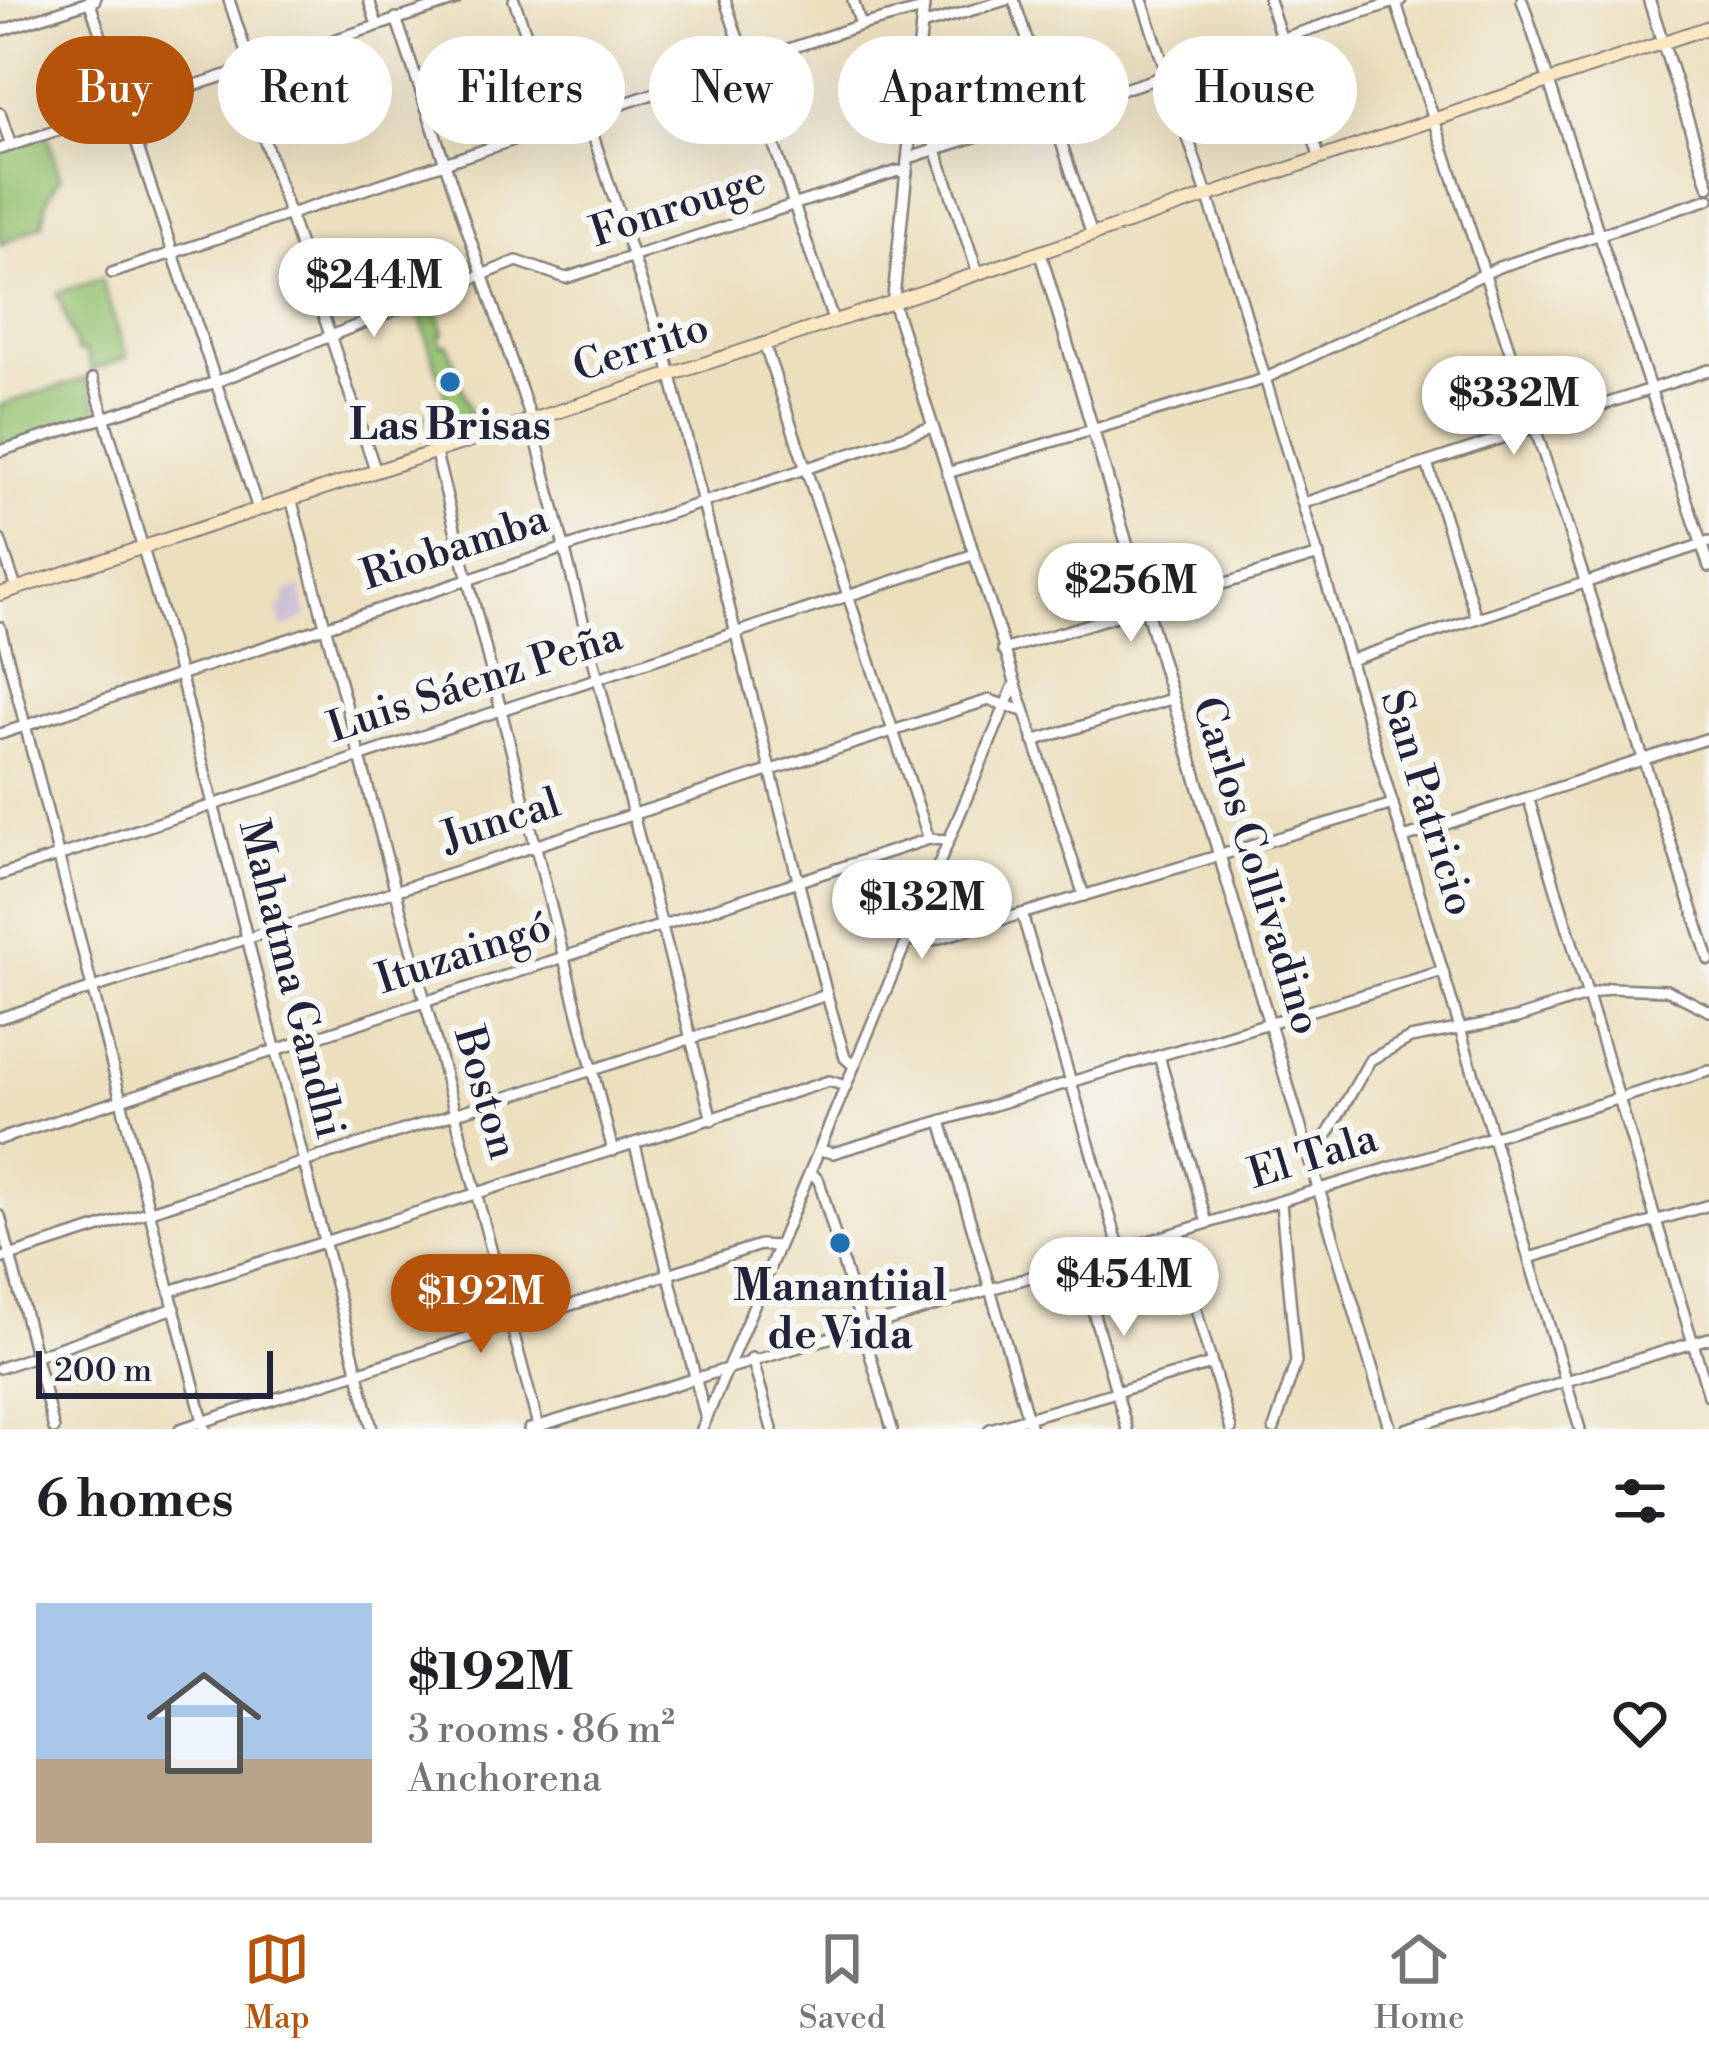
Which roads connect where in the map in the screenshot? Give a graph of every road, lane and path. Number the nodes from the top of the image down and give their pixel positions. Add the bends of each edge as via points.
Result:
1 (91, 0) edge
2 (229, 0) edge
3 (369, 0) edge
4 (456, 0) edge
5 (514, 0) edge
6 (725, 0) edge
7 (853, 0) edge
8 (1010, 0) edge
9 (1142, 0) edge
10 (1270, 0) edge
11 (1522, 0) edge
12 (1649, 0) edge
13 (1397, 1) edge
14 (924, 5) edge
15 (396, 18) junction
16 (377, 25) junction
17 (861, 25) junction
18 (922, 25) junction
19 (1709, 27) edge
20 (0, 31) edge
21 (102, 36) edge
22 (238, 36) edge
23 (343, 36) edge
24 (527, 36) edge
25 (737, 36) edge
26 (921, 36) edge
27 (1024, 36) edge
28 (1153, 36) edge
29 (1282, 36) edge
30 (1285, 36) edge
31 (814, 41) edge
32 (1663, 44) junction
33 (1547, 81) junction
34 (0, 113) edge
35 (1434, 120) junction
36 (36, 138) edge
37 (137, 144) edge
38 (269, 144) edge
39 (501, 144) edge
40 (596, 144) edge
41 (774, 144) edge
42 (910, 144) edge
43 (934, 144) edge
44 (945, 144) edge
45 (1063, 144) edge
46 (1190, 144) edge
47 (1315, 144) edge
48 (935, 147) junction
49 (6, 148) edge
50 (909, 158) junction
51 (1320, 159) junction
52 (446, 163) junction
53 (907, 173) junction
54 (1709, 186) edge
55 (1208, 197) junction
56 (1709, 199) edge
57 (794, 204) junction
58 (290, 214) junction
59 (1599, 234) junction
60 (1093, 235) junction
61 (1040, 252) junction
62 (173, 254) junction
63 (632, 256) junction
64 (112, 273) dead end
65 (978, 273) junction
66 (1485, 273) junction
67 (482, 274) junction
68 (893, 302) junction
69 (832, 320) junction
70 (329, 333) junction
71 (764, 343) junction
72 (1709, 370) edge
73 (670, 372) junction
74 (93, 379) dead end
75 (1264, 379) junction
76 (216, 382) junction
77 (1650, 389) junction
78 (105, 417) junction
79 (531, 419) junction
80 (932, 427) junction
81 (1536, 428) junction
82 (1092, 433) junction
83 (435, 450) junction
84 (0, 451) edge
85 (1427, 463) junction
86 (805, 467) junction
87 (375, 469) junction
88 (947, 473) junction
89 (291, 498) junction
90 (704, 502) junction
91 (1304, 503) junction
92 (258, 508) junction
93 (0, 540) edge
94 (1705, 543) edge
95 (145, 546) junction
96 (564, 547) junction
97 (972, 555) junction
98 (1319, 555) junction
99 (1709, 568) edge
100 (467, 579) junction
101 (1586, 582) junction
102 (16, 588) junction
103 (0, 593) edge
104 (848, 595) junction
105 (1144, 607) junction
106 (1476, 617) junction
107 (0, 627) edge
108 (323, 627) junction
109 (733, 632) junction
110 (1003, 650) junction
111 (1350, 660) junction
112 (180, 674) junction
113 (596, 677) junction
114 (1014, 685) junction
115 (1172, 699) junction
116 (1006, 703) junction
117 (500, 709) junction
118 (1023, 711) junction
119 (25, 726) junction
120 (893, 732) junction
121 (0, 734) edge
122 (1709, 738) edge
123 (1033, 741) junction
124 (356, 757) junction
125 (1646, 758) junction
126 (769, 771) junction
127 (1528, 797) junction
128 (1393, 804) junction
129 (212, 805) junction
130 (632, 814) junction
131 (1404, 838) junction
132 (929, 839) junction
133 (948, 840) junction
134 (535, 845) junction
135 (1219, 854) junction
136 (59, 856) junction
137 (0, 875) edge
138 (797, 882) junction
139 (392, 891) junction
140 (1084, 896) junction
141 (1022, 914) junction
142 (660, 927) junction
143 (247, 937) junction
144 (908, 939) junction
145 (562, 956) junction
146 (1709, 960) edge
147 (1443, 971) junction
148 (92, 989) junction
149 (1588, 994) junction
150 (827, 995) junction
151 (425, 1001) junction
152 (1709, 1011) edge
153 (0, 1018) edge
154 (1269, 1023) junction
155 (1458, 1027) junction
156 (689, 1037) junction
157 (276, 1048) junction
158 (1159, 1056) junction
159 (854, 1066) junction
160 (591, 1069) junction
161 (1709, 1071) edge
162 (1070, 1084) junction
163 (846, 1086) junction
164 (1620, 1098) junction
165 (121, 1099) junction
166 (457, 1112) junction
167 (712, 1120) junction
168 (941, 1121) junction
169 (1492, 1137) junction
170 (0, 1138) edge
171 (635, 1145) junction
172 (819, 1150) junction
173 (613, 1151) junction
174 (1309, 1155) junction
175 (304, 1161) junction
176 (810, 1171) junction
177 (1319, 1189) junction
178 (479, 1193) junction
179 (1281, 1203) junction
180 (1709, 1204) edge
181 (149, 1209) junction
182 (0, 1216) edge
183 (1658, 1220) junction
184 (1207, 1222) junction
185 (1174, 1234) junction
186 (323, 1243) junction
187 (778, 1246) junction
188 (1120, 1250) junction
189 (5, 1257) edge
190 (1529, 1258) junction
191 (1079, 1262) junction
192 (668, 1274) junction
193 (989, 1287) junction
194 (170, 1291) junction
195 (175, 1308) junction
196 (512, 1323) junction
197 (860, 1325) junction
198 (1709, 1338) edge
199 (1693, 1343) junction
200 (35, 1356) junction
201 (752, 1358) junction
202 (1211, 1364) junction
203 (729, 1365) junction
204 (0, 1367) edge
205 (357, 1372) junction
206 (694, 1376) junction
207 (1565, 1381) junction
208 (1116, 1391) junction
209 (1709, 1396) edge
210 (1030, 1423) edge
211 (704, 1424) edge
212 (204, 1425) edge
213 (536, 1428) edge
214 (54, 1429) edge
215 (180, 1429) edge
216 (372, 1429) edge
217 (772, 1429) edge
218 (892, 1429) edge
219 (990, 1429) edge
220 (1127, 1429) edge
221 (1231, 1429) edge
222 (1274, 1429) edge
223 (1390, 1429) edge
224 (1406, 1429) edge
225 (1580, 1429) edge

1 - 20 street
1 - 21 street
2 - 22 street
3 - 16 street
4 - 15 street
5 - 24 street
6 - 25 street
7 - 17 street
8 - 18 street
8 - 27 street
9 - 28 street, San Patricio
10 - 29 street
11 - 33 street
12 - 32 street
13 - 30 street
13 - 35 street
14 - 17 street
14 - 18 street
15 - 16 street
15 - 52 street
16 - 23 street
17 - 31 street
18 - 26 street
19 - 32 main road, Cerrito
32 - 33 main road, Cerrito
32 - 54 street
33 - 35 main road, Cerrito
33 - 59 street
34 - 49 street
35 - 51 main road, Cerrito
35 - 66 street
36 - 49 street
37 - 62 street
38 - 58 street
39 - 52 street
40 - 63 street
41 - 57 street
42 - 50 street
43 - 48 street
44 - 48 street
45 - 60 street
46 - 55 street, San Patricio
47 - 51 street
48 - 50 street
48 - 65 street
50 - 53 street
51 - 55 main road, Cerrito
52 - 58 street
52 - 67 street
53 - 57 street, Fonrouge
53 - 68 street
55 - 60 main road, Cerrito
55 - 75 street, San Patricio
56 - 59 street
57 - 63 street, Fonrouge
57 - 69 street
58 - 62 street
58 - 70 street
59 - 66 street
59 - 77 street
60 - 61 main road, Cerrito
61 - 65 main road, Cerrito
61 - 82 street, Carlos Collivadino
62 - 64 street
62 - 76 street
63 - 67 street, Fonrouge via 566,278 524,260
63 - 73 street
65 - 68 main road, Cerrito
66 - 75 street
66 - 81 street
67 - 70 street, Fonrouge
67 - 79 street
68 - 69 main road, Cerrito
68 - 80 street
69 - 71 main road, Cerrito
70 - 76 street, Fonrouge
70 - 87 street
71 - 73 main road, Cerrito
71 - 86 street
72 - 77 street
73 - 79 main road, Cerrito
73 - 90 street
74 - 78 street, Mahatma Gandhi
75 - 82 street
75 - 91 street, San Patricio
76 - 78 street, Fonrouge
76 - 92 street
77 - 81 street
77 - 94 street
78 - 84 street, Fonrouge
78 - 95 street, Mahatma Gandhi
79 - 83 main road, Cerrito
79 - 96 street
80 - 86 street, Riobamba
80 - 88 street
81 - 85 street
81 - 101 street
82 - 88 street
82 - 105 street, Carlos Collivadino
83 - 87 main road, Cerrito
83 - 100 street
85 - 91 street
85 - 106 street
86 - 90 street, Riobamba
86 - 104 street
87 - 89 main road, Cerrito
88 - 97 street
89 - 92 main road, Cerrito
89 - 108 street, Boston
90 - 96 street, Riobamba
90 - 109 street
91 - 98 street, San Patricio
92 - 95 main road, Cerrito
93 - 102 street
94 - 99 street
94 - 101 street
95 - 102 main road, Cerrito
95 - 112 street, Mahatma Gandhi
96 - 100 street, Riobamba
96 - 113 street
97 - 104 street, Luis Sáenz Peña
97 - 110 street
98 - 105 street
98 - 111 street, San Patricio
100 - 108 street, Riobamba
100 - 117 street
101 - 106 street
101 - 125 street
102 - 103 main road, Cerrito
104 - 109 street, Luis Sáenz Peña
104 - 120 street
105 - 110 street
105 - 115 street, Carlos Collivadino
106 - 111 street
107 - 119 street
108 - 112 street, Riobamba
108 - 124 street, Boston
109 - 113 street, Luis Sáenz Peña
109 - 126 street
110 - 114 street
111 - 128 street, San Patricio
112 - 119 street, Riobamba
112 - 129 street, Mahatma Gandhi
113 - 117 street, Luis Sáenz Peña
113 - 130 street
114 - 116 street
114 - 118 street
115 - 123 street
115 - 135 street, Carlos Collivadino
116 - 118 street
116 - 120 street, Juncal via 989,700
116 - 133 street
117 - 124 street, Luis Sáenz Peña
117 - 134 street
118 - 123 street
119 - 121 street, Riobamba
119 - 136 street
120 - 126 street, Juncal
120 - 132 street
122 - 125 street
123 - 140 street
124 - 129 street, Luis Sáenz Peña
124 - 139 street, Boston
125 - 127 street
125 - 146 street
126 - 130 street, Juncal
126 - 138 street
127 - 131 street
127 - 149 street
128 - 131 street, San Patricio
128 - 135 street
129 - 136 street, Luis Sáenz Peña
129 - 143 street, Mahatma Gandhi
130 - 134 street, Juncal
130 - 142 street
131 - 147 street, San Patricio
132 - 133 street, Ituzaingó
132 - 138 street, Ituzaingó
133 - 144 street
134 - 139 street, Juncal
134 - 145 street
135 - 140 street
135 - 154 street, Carlos Collivadino
136 - 137 street, Luis Sáenz Peña
136 - 148 street
138 - 142 street, Ituzaingó
138 - 150 street
139 - 143 street, Juncal
139 - 151 street, Boston
140 - 141 street
141 - 144 street via 923,944
141 - 162 street
142 - 145 street, Ituzaingó
142 - 156 street
143 - 148 street, Juncal
143 - 157 street, Mahatma Gandhi
144 - 159 street
145 - 151 street, Ituzaingó
145 - 160 street
147 - 154 street
147 - 155 street, San Patricio
148 - 153 street, Juncal
148 - 165 street
149 - 152 street via 1647,988 1688,996
149 - 155 street
149 - 164 street
150 - 156 street
150 - 159 street
151 - 157 street, Ituzaingó
151 - 166 street, Boston
154 - 158 street
154 - 174 street, Carlos Collivadino
155 - 169 street, San Patricio
155 - 174 street via 1375,1055
156 - 160 street
156 - 167 street
157 - 165 street, Ituzaingó
157 - 175 street, Mahatma Gandhi
158 - 162 street
158 - 184 street
159 - 163 street
160 - 166 street
160 - 173 street
161 - 164 street, El Tala
162 - 168 street
162 - 188 street
163 - 167 street via 829,1081
163 - 172 street
164 - 169 street, El Tala
164 - 183 street
165 - 170 street, Ituzaingó
165 - 181 street
166 - 175 street
166 - 178 street, Boston
167 - 171 street
168 - 172 street via 833,1153
168 - 193 street
169 - 177 street, El Tala
169 - 190 street, San Patricio
171 - 173 street
171 - 192 street
172 - 176 street
173 - 178 street
174 - 177 street, Carlos Collivadino
175 - 181 street
175 - 186 street, Mahatma Gandhi
176 - 187 street
176 - 197 street
177 - 179 street, El Tala
177 - 223 street, Carlos Collivadino
178 - 186 street
178 - 196 street, Boston
179 - 184 street, El Tala
179 - 222 street via 1295,1370
180 - 183 street
181 - 189 street
181 - 194 street
182 - 189 street
183 - 190 street
183 - 199 street
184 - 185 street, El Tala
185 - 188 street, El Tala
185 - 202 street
186 - 194 street
186 - 205 street, Mahatma Gandhi
187 - 192 street
187 - 203 street
188 - 191 street, El Tala
189 - 200 street
190 - 207 street, San Patricio
191 - 193 street, El Tala
191 - 208 street
192 - 196 street
192 - 206 street
193 - 197 street, El Tala
193 - 210 street
194 - 195 street
195 - 200 street
195 - 212 street
196 - 205 street
196 - 213 street, Boston
197 - 201 street, El Tala
197 - 218 street
198 - 199 street
199 - 207 street
199 - 209 street
200 - 204 street
200 - 214 street
201 - 203 street, El Tala
201 - 217 street
202 - 208 street
202 - 221 street
203 - 206 street, El Tala
203 - 211 street
205 - 212 street
205 - 216 street, Mahatma Gandhi
206 - 211 street
206 - 213 street, El Tala
207 - 224 street
207 - 225 street, San Patricio
208 - 210 street
208 - 220 street
210 - 219 street
212 - 215 street

